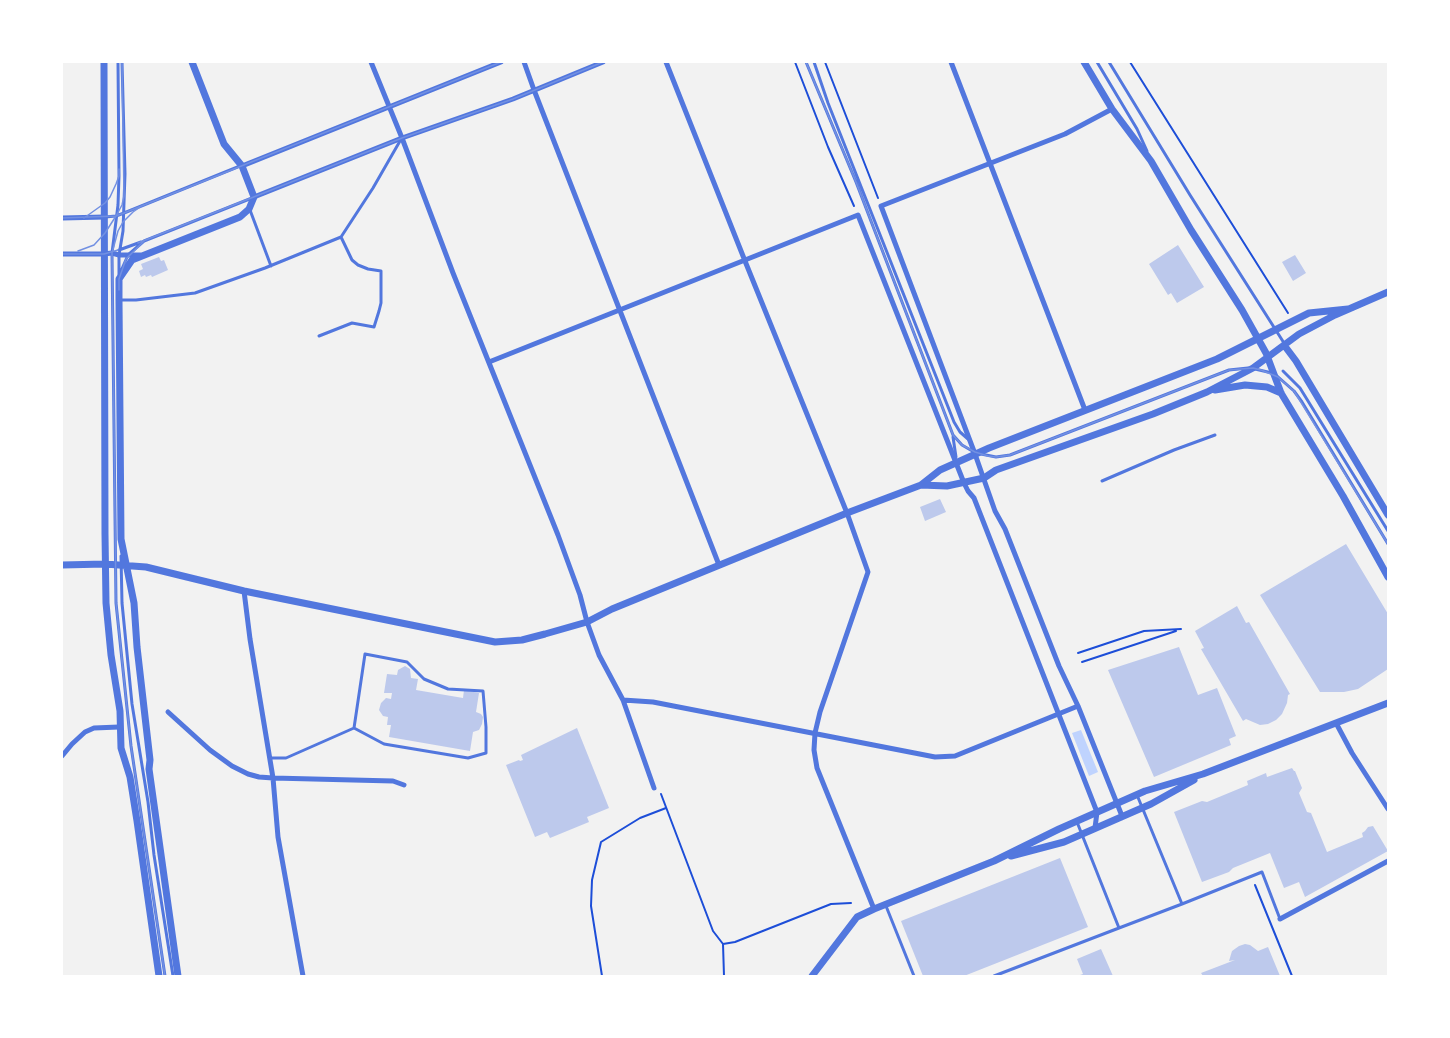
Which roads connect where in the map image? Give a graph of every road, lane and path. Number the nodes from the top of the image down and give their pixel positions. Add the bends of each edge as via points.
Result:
1 (104, 62) edge
2 (117, 62) edge
3 (122, 62) edge
4 (192, 62) edge
5 (371, 62) edge
6 (501, 62) edge
7 (524, 62) edge
8 (603, 62) edge
9 (666, 62) edge
10 (795, 62) edge
11 (806, 62) edge
12 (813, 62) edge
13 (825, 62) edge
14 (951, 62) edge
15 (1084, 62) edge
16 (1097, 62) edge
17 (1109, 62) edge
18 (1130, 62) edge
19 (534, 90) junction
20 (388, 106) junction
21 (1112, 109) junction
22 (402, 138) junction
23 (1151, 161) junction
24 (990, 163) junction
25 (242, 166) junction
26 (254, 197) junction
27 (881, 206) junction
28 (249, 209) junction
29 (124, 213) junction
30 (858, 215) junction
31 (116, 216) junction
32 (105, 217) junction
33 (62, 218) edge
34 (341, 237) junction
35 (144, 241) junction
36 (119, 252) junction
37 (62, 254) edge
38 (108, 254) junction
39 (128, 255) junction
40 (140, 255) junction
41 (745, 261) junction
42 (271, 266) junction
43 (119, 279) junction
44 (1389, 292) edge
45 (119, 300) junction
46 (1348, 309) junction
47 (620, 310) junction
48 (1288, 313) dead end
49 (1275, 330) junction
50 (320, 336) dead end
51 (1257, 339) junction
52 (1284, 345) junction
53 (1268, 358) junction
54 (489, 362) junction
55 (1253, 368) junction
56 (1283, 371) dead end
57 (1273, 374) junction
58 (1207, 392) junction
59 (1281, 393) junction
60 (1085, 410) junction
61 (952, 435) junction
62 (1215, 435) dead end
63 (970, 440) junction
64 (976, 453) junction
65 (956, 463) junction
66 (984, 478) junction
67 (1102, 481) dead end
68 (964, 483) junction
69 (1370, 484) junction
70 (921, 485) junction
71 (1370, 500) junction
72 (847, 513) junction
73 (1389, 515) edge
74 (1389, 531) edge
75 (1389, 544) edge
76 (105, 564) junction
77 (62, 565) edge
78 (121, 565) junction
79 (719, 565) junction
80 (1389, 577) edge
81 (244, 591) junction
82 (587, 622) junction
83 (1078, 653) dead end
84 (1082, 663) dead end
85 (622, 700) junction
86 (1389, 703) edge
87 (1078, 706) junction
88 (168, 712) dead end
89 (1058, 714) junction
90 (1336, 723) junction
91 (119, 727) junction
92 (354, 728) junction
93 (815, 733) junction
94 (62, 756) edge
95 (270, 758) junction
96 (1203, 774) junction
97 (273, 778) junction
98 (404, 785) dead end
99 (657, 788) joint
100 (1137, 795) junction
101 (1116, 803) junction
102 (666, 808) junction
103 (1142, 808) junction
104 (1389, 809) edge
105 (1097, 812) junction
106 (1122, 816) junction
107 (1077, 820) junction
108 (1095, 828) junction
109 (1082, 834) junction
110 (994, 861) junction
111 (1389, 861) edge
112 (1251, 876) junction
113 (851, 903) dead end
114 (885, 904) junction
115 (1182, 904) junction
116 (874, 909) junction
117 (1280, 919) joint
118 (1119, 928) junction
119 (723, 944) junction
120 (159, 976) edge
121 (165, 976) edge
122 (173, 976) edge
123 (178, 976) edge
124 (303, 976) edge
125 (602, 976) edge
126 (724, 976) edge
127 (812, 976) edge
128 (914, 976) edge
129 (994, 976) edge
130 (1292, 976) edge

1 - 32 street
2 - 31 lane
3 - 29 lane
4 - 25 street via 224,144
5 - 20 street
6 - 20 street
7 - 19 street
8 - 19 street
9 - 41 street
10 - 30 path
11 - 61 lane
12 - 63 lane via 954,422
13 - 27 path
14 - 24 street
15 - 21 street
16 - 23 lane via 1137,129
17 - 49 lane
18 - 48 path
19 - 22 street
19 - 47 street
20 - 22 street
20 - 25 street
21 - 23 street
21 - 24 street via 1065,134
22 - 26 street
22 - 34 lane
22 - 54 street
23 - 51 street
24 - 27 street
24 - 60 street
25 - 26 street
25 - 29 lane
26 - 28 street
26 - 35 lane
27 - 63 street
28 - 40 street via 240,217
28 - 42 lane
29 - 31 lane
29 - 36 lane
30 - 41 street
30 - 65 street
31 - 32 lane
31 - 38 lane
32 - 33 street
32 - 38 street
34 - 42 lane
34 - 50 lane via 352,260 381,271 380,311 374,327 352,323
35 - 36 lane
35 - 39 lane
36 - 38 street
36 - 39 street
36 - 43 lane
37 - 38 street
38 - 76 street
38 - 78 lane
39 - 40 street
39 - 43 lane
40 - 43 street
41 - 47 street
41 - 72 street
42 - 45 lane via 195,293
43 - 45 street
44 - 46 street
45 - 78 street
46 - 49 street via 1309,313
46 - 52 street
47 - 54 street
47 - 79 street
49 - 51 street
49 - 52 lane
51 - 53 street
51 - 60 street via 1217,359
52 - 53 street
52 - 69 street
53 - 55 street
53 - 57 street
54 - 82 street via 558,535
55 - 57 lane
55 - 58 street
55 - 64 lane via 1218,374 1010,455
56 - 71 lane via 1304,393
57 - 59 street
57 - 75 lane via 1302,402
58 - 59 street via 1245,385
58 - 66 street via 996,470
59 - 80 street
60 - 64 street
61 - 64 lane
61 - 65 lane
62 - 67 lane
63 - 64 street
64 - 65 street
64 - 66 street
65 - 68 street
65 - 70 street
66 - 68 street
66 - 87 street
68 - 70 street
68 - 89 street via 974,498
69 - 71 lane
69 - 73 street
70 - 72 street
71 - 74 lane
72 - 79 street
72 - 93 street via 868,572
76 - 77 street
76 - 78 street
76 - 91 street
78 - 81 street via 146,567
78 - 121 lane via 116,603 131,746
78 - 122 lane via 132,704
78 - 123 street via 134,603 149,769
79 - 82 street
81 - 82 street via 495,642 522,640
81 - 95 street
82 - 85 street
83 - 84 path via 1144,631 1181,629
85 - 93 street via 653,702
85 - 99 street
86 - 90 street
87 - 89 street
87 - 101 street
88 - 97 street via 232,766
89 - 93 street via 954,756 934,758
89 - 105 street
90 - 96 street
90 - 104 street
91 - 94 street via 85,732
91 - 120 street
92 - 92 lane via 365,654 407,662 424,679 448,688 483,691 486,753 468,758 384,744
92 - 95 lane via 286,758
93 - 116 street via 817,768
95 - 97 street
96 - 100 street
96 - 103 street
97 - 98 street via 393,781
97 - 124 street via 278,837
99 - 102 path
100 - 101 street
100 - 103 lane
101 - 105 street
101 - 106 street
102 - 119 path via 713,931
102 - 125 path via 640,818 601,842 592,880 591,906
103 - 106 street
103 - 115 lane
105 - 107 street
105 - 108 street
106 - 108 street
107 - 109 lane
107 - 110 street
108 - 109 street
109 - 110 street
109 - 118 lane
110 - 114 street
111 - 117 street
112 - 115 lane
112 - 117 lane via 1262,872
112 - 130 path
113 - 119 path via 831,904
114 - 116 street
114 - 128 lane
115 - 118 lane
116 - 127 street via 857,917
118 - 129 lane
119 - 126 path

